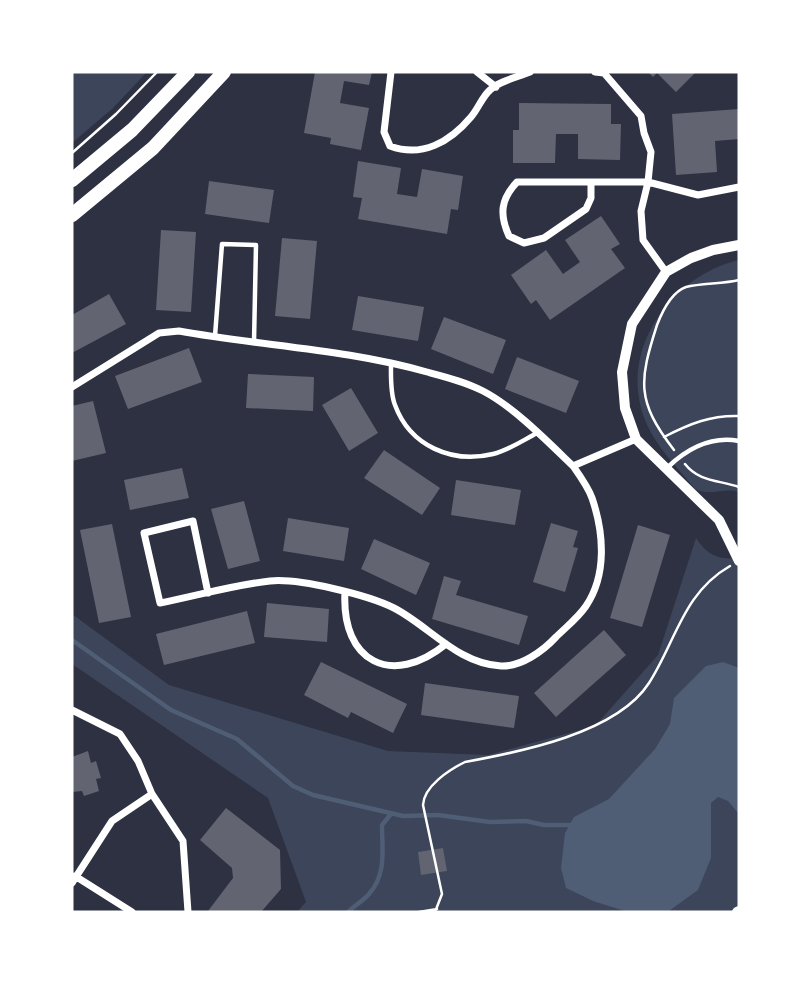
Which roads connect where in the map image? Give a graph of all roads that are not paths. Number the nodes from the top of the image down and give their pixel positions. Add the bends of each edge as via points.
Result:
1 (188, 72) edge
2 (223, 72) edge
3 (391, 72) edge
4 (477, 72) edge
5 (530, 72) edge
6 (595, 72) edge
7 (604, 72) edge
8 (496, 87) junction
9 (72, 180) edge
10 (591, 182) junction
11 (648, 182) junction
12 (739, 187) edge
13 (72, 215) edge
14 (739, 245) edge
15 (666, 272) junction
16 (214, 337) junction
17 (254, 342) junction
18 (391, 361) junction
19 (72, 387) edge
20 (537, 432) junction
21 (636, 439) junction
22 (739, 441) edge
23 (573, 466) junction
24 (665, 470) junction
25 (739, 561) edge
26 (345, 592) junction
27 (208, 593) junction
28 (446, 644) junction
29 (72, 710) edge
30 (152, 794) junction
31 (74, 879) edge
32 (132, 912) edge
33 (188, 912) edge

1 - 9 main road via 132,130
2 - 13 main road via 153,148
3 - 8 street via 384,132 390,146 405,151 430,147 451,136
4 - 8 street
5 - 8 street
6 - 7 street
7 - 11 street via 642,116 651,152
10 - 10 street via 586,209 544,238 524,243 509,236 502,220 506,194 517,182
10 - 11 street
11 - 12 street via 698,195
11 - 15 street via 641,211 643,240
14 - 15 street via 691,257
15 - 21 street via 632,324 622,372 625,408
16 - 17 street
16 - 17 lane via 222,244 256,246
16 - 19 street via 159,333
17 - 18 street
18 - 20 street via 484,391
18 - 20 lane via 394,404 409,432 435,451 463,457 492,454
20 - 23 street
21 - 23 street
21 - 24 street
22 - 24 lane via 696,446
23 - 28 street via 592,496 602,544 600,568 586,607 546,648 518,663 501,666 471,658
24 - 25 street via 719,520
26 - 27 street via 272,581
26 - 28 street via 395,608
26 - 28 street via 346,625 359,650 374,663 417,663
27 - 27 street via 160,603 144,533 192,521
29 - 30 street via 120,734
30 - 31 street via 112,821
30 - 33 street via 183,841
31 - 32 street

